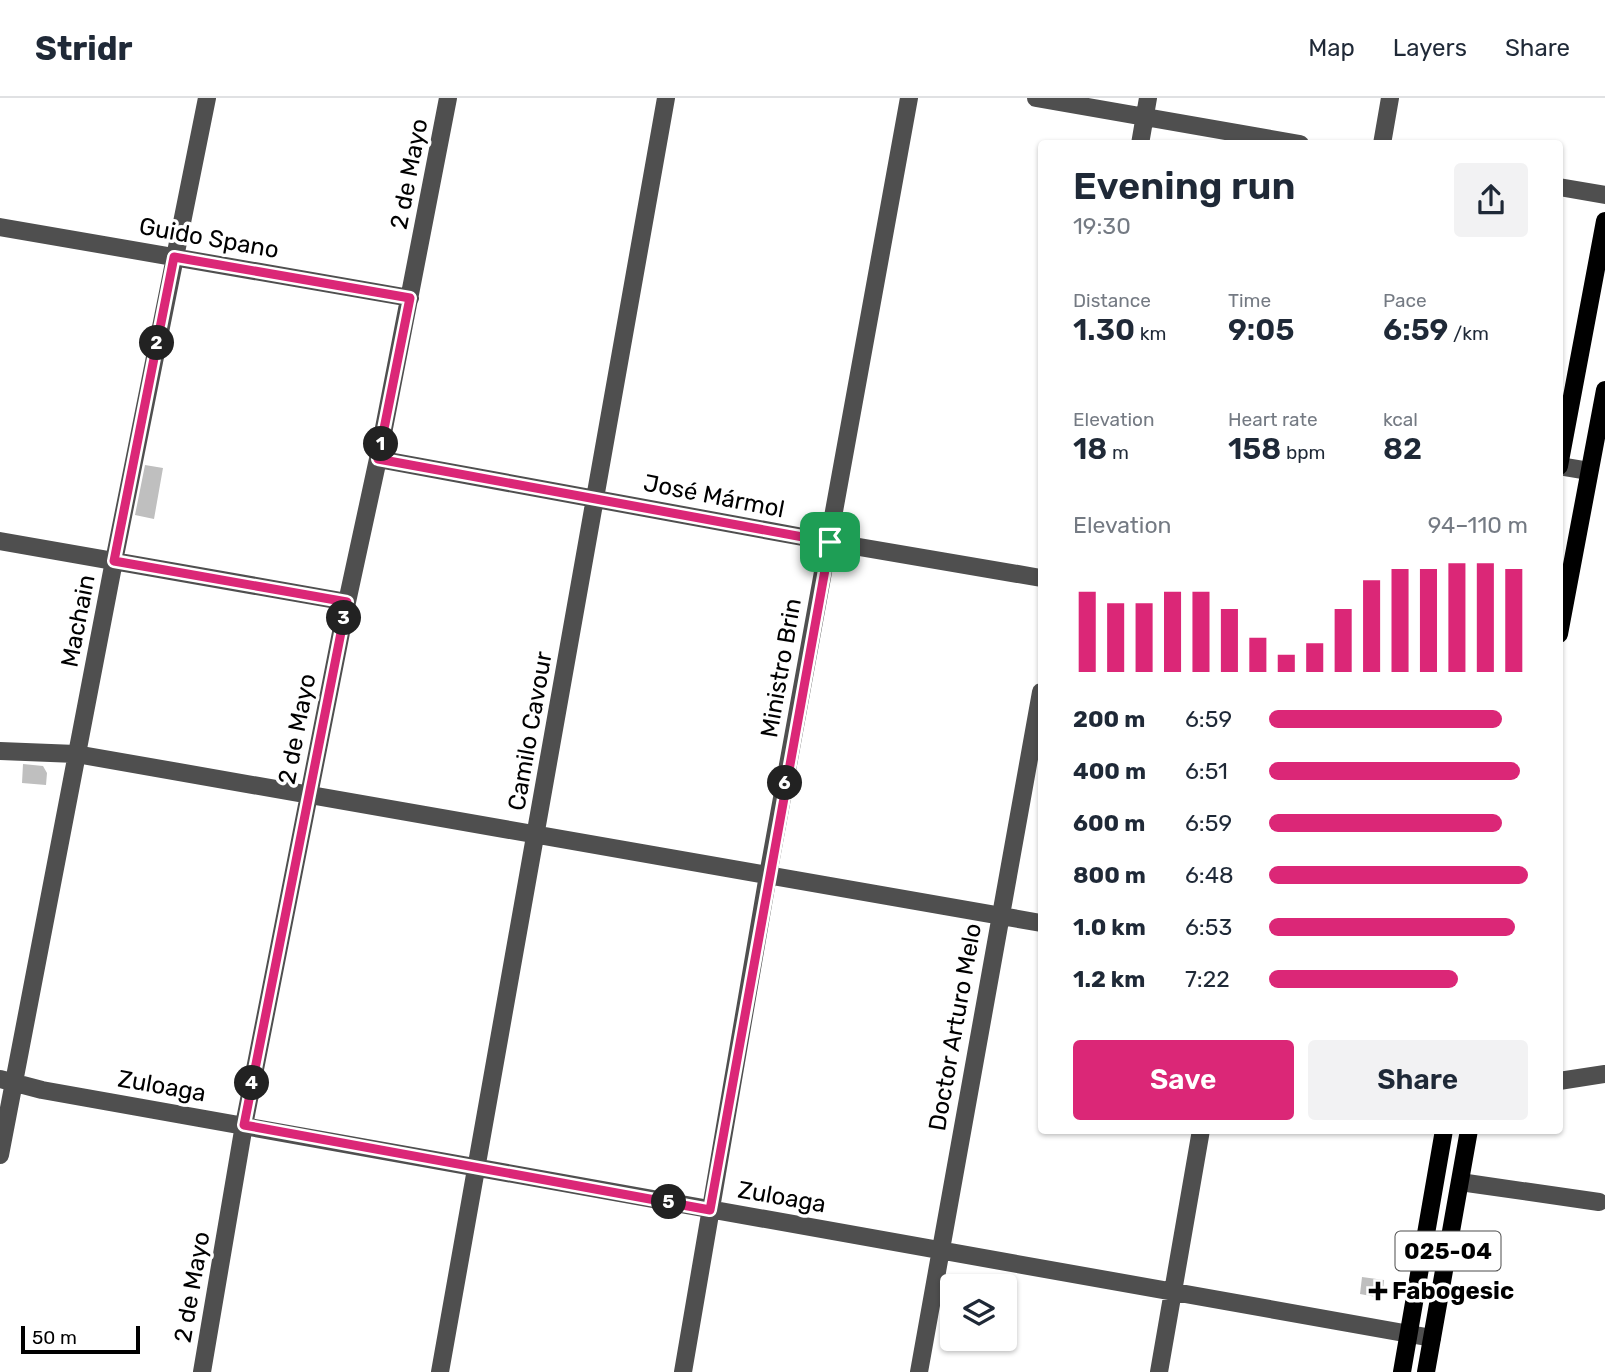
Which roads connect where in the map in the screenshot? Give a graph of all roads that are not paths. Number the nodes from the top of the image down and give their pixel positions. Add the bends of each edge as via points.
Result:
1 (207, 98) edge
2 (448, 98) edge
3 (666, 98) edge
4 (909, 98) edge
5 (1036, 98) edge
6 (1149, 98) edge
7 (1390, 98) edge
8 (1145, 116) junction
9 (1141, 140) edge
10 (1278, 140) edge
11 (1383, 140) edge
12 (1563, 188) edge
13 (1605, 195) edge
14 (1605, 220) edge
15 (0, 227) edge
16 (174, 257) junction
17 (410, 298) junction
18 (1605, 390) edge
19 (1563, 445) edge
20 (378, 459) junction
21 (1563, 467) edge
22 (1589, 471) junction
23 (596, 499) junction
24 (0, 541) edge
25 (830, 542) junction
26 (114, 561) junction
27 (1038, 577) edge
28 (347, 602) junction
29 (1563, 612) edge
30 (1038, 708) edge
31 (0, 751) edge
32 (76, 754) junction
33 (309, 795) junction
34 (537, 833) junction
35 (768, 875) junction
36 (1000, 915) junction
37 (1038, 922) edge
38 (1605, 1074) edge
39 (1563, 1080) edge
40 (7, 1081) edge
41 (244, 1125) junction
42 (1200, 1134) edge
43 (1443, 1134) edge
44 (1468, 1134) edge
45 (0, 1155) edge
46 (477, 1168) junction
47 (1460, 1182) junction
48 (1599, 1202) dead end
49 (710, 1210) junction
50 (941, 1249) junction
51 (1172, 1292) junction
52 (1408, 1335) junction
53 (1432, 1338) junction
54 (202, 1372) edge
55 (440, 1372) edge
56 (683, 1372) edge
57 (919, 1372) edge
58 (1159, 1372) edge
59 (1402, 1372) edge
60 (1426, 1372) edge

1 - 16 street, Machain
2 - 17 street, 2 de Mayo
3 - 23 street, Camilo Cavour
4 - 25 street, Ministro Brin
5 - 8 street
6 - 8 street
7 - 11 street
8 - 9 street
8 - 10 street
12 - 13 street
14 - 19 main road
15 - 16 street, Guido Spano
16 - 17 street, Guido Spano
16 - 26 street, Machain
17 - 20 street, 2 de Mayo
18 - 22 main road
20 - 23 street, José Mármol
20 - 28 street, 2 de Mayo
21 - 22 street
22 - 29 main road
23 - 25 street, José Mármol
23 - 34 street, Camilo Cavour
24 - 26 street
25 - 27 street, José Mármol
25 - 35 street, Ministro Brin
26 - 28 street
26 - 32 street, Machain
28 - 33 street, 2 de Mayo
30 - 36 street, Doctor Arturo Melo
31 - 32 street
32 - 33 street
32 - 40 street, Machain
33 - 34 street
33 - 41 street, 2 de Mayo
34 - 35 street
34 - 46 street, Camilo Cavour
35 - 36 street
35 - 49 street, Ministro Brin
36 - 37 street
36 - 50 street, Doctor Arturo Melo
38 - 39 street
40 - 41 street, Zuloaga
40 - 45 street, Machain
41 - 46 street, Zuloaga
41 - 54 street, 2 de Mayo
42 - 51 street
43 - 52 main road, 025-04
44 - 47 main road, 025-04
46 - 49 street, Zuloaga
46 - 55 street, Camilo Cavour
47 - 48 street
47 - 53 main road, 025-04
49 - 50 street, Zuloaga
49 - 56 street, Ministro Brin
50 - 51 street, Zuloaga
50 - 57 street, Doctor Arturo Melo
51 - 52 street, Zuloaga
51 - 58 street
52 - 53 street, Zuloaga
52 - 59 main road, 025-04
53 - 60 main road, 025-04

